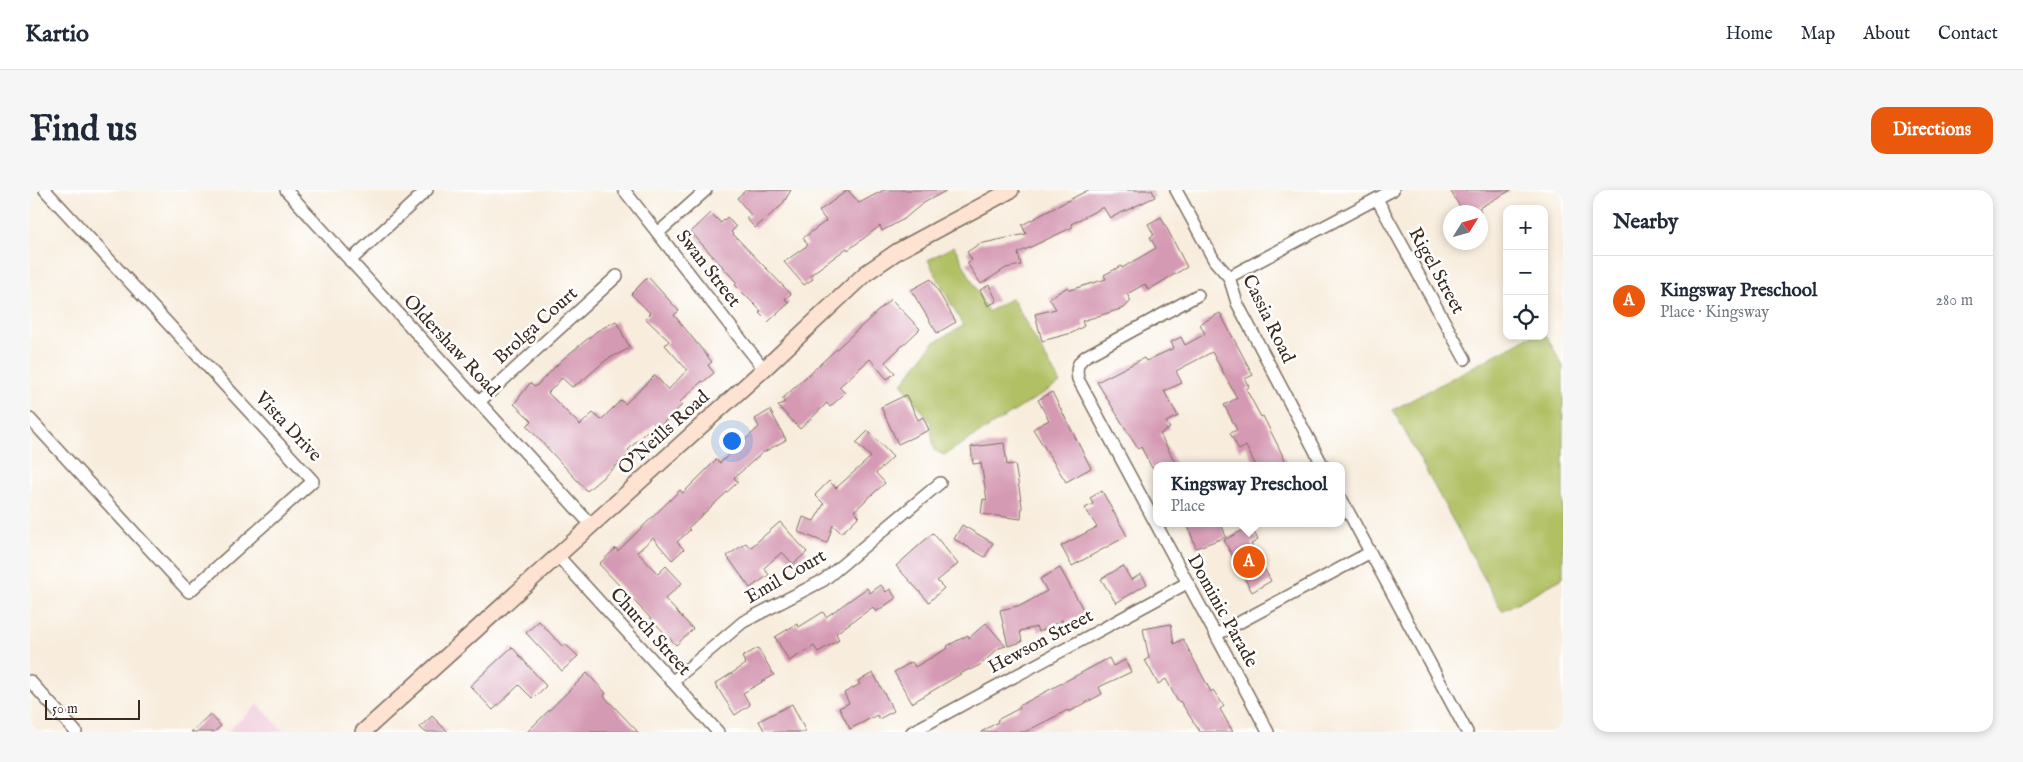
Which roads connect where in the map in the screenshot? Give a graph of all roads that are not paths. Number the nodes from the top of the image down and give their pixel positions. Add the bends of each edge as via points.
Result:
1 (45, 190) edge
2 (286, 190) edge
3 (427, 190) edge
4 (624, 190) edge
5 (706, 190) edge
6 (1011, 190) edge
7 (1176, 190) edge
8 (1393, 190) edge
9 (1377, 199) junction
10 (658, 233) junction
11 (350, 261) junction
12 (617, 276) dead end
13 (1229, 277) junction
14 (1198, 294) dead end
15 (1465, 359) dead end
16 (764, 369) junction
17 (479, 402) junction
18 (30, 419) edge
19 (1321, 462) edge
20 (940, 483) dead end
21 (1345, 506) edge
22 (1153, 519) edge
23 (592, 526) junction
24 (1157, 527) edge
25 (1369, 553) junction
26 (557, 555) junction
27 (1187, 583) junction
28 (1216, 635) junction
29 (30, 681) edge
30 (672, 682) junction
31 (369, 730) edge
32 (76, 732) edge
33 (718, 732) edge
34 (912, 732) edge
35 (1268, 732) edge
36 (1467, 732) edge

1 - 18 street, Vista Drive via 313,481 189,592
2 - 11 street, Oldershaw Road
3 - 11 street
4 - 10 street, Swan Street
5 - 10 street
6 - 16 street, O'Neills Road via 866,273
7 - 13 street, Cassia Road via 1214,260
8 - 9 street
9 - 13 street
9 - 15 street, Rigel Street
10 - 16 street, Swan Street
11 - 17 street, Oldershaw Road
12 - 17 street, Brolga Court
13 - 19 street, Cassia Road via 1237,303
14 - 22 street, Dominic Parade via 1086,356 1079,361 1076,370
16 - 23 street, O'Neills Road
17 - 23 street, Oldershaw Road
20 - 30 street, Emil Court via 824,580 743,622
21 - 25 street
23 - 26 street, O'Neills Road
24 - 27 street, Dominic Parade
25 - 28 street
25 - 36 street
26 - 30 street, Church Street
26 - 31 street, O'Neills Road
27 - 28 street, Dominic Parade
27 - 34 street, Hewson Street
28 - 35 street, Dominic Parade
29 - 32 street
30 - 33 street, Church Street

